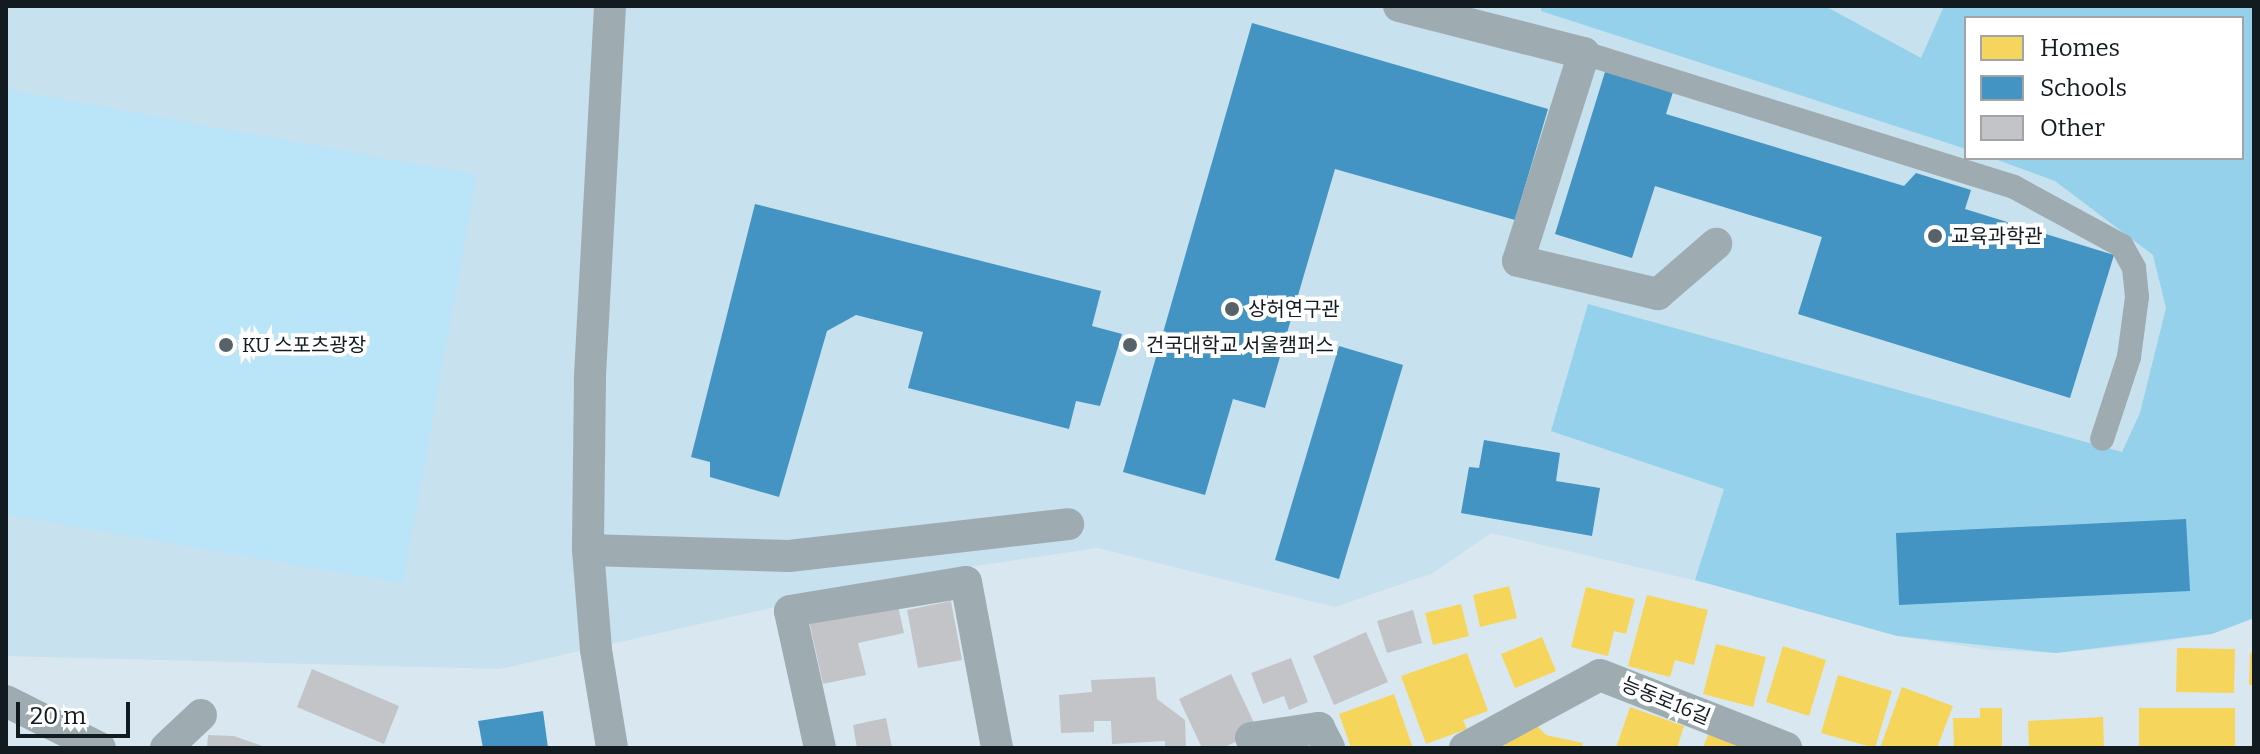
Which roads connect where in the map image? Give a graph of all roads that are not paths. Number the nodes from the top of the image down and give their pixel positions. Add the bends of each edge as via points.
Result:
1 (610, 6) edge
2 (1399, 6) edge
3 (1584, 53) junction
4 (1716, 244) dead end
5 (2102, 439) dead end
6 (1068, 524) dead end
7 (588, 550) junction
8 (6, 701) edge
9 (201, 715) dead end
10 (1251, 738) dead end
11 (100, 748) edge
12 (166, 748) edge
13 (612, 748) edge
14 (820, 748) edge
15 (997, 748) edge
16 (1329, 748) edge
17 (1465, 748) edge
18 (1786, 748) edge

1 - 7 street via 592,334
2 - 3 street
3 - 4 street via 1518,261 1658,294
3 - 5 street via 2014,187 2122,246 2134,268 2137,297 2129,357
6 - 7 street via 789,556
7 - 13 street via 596,650
8 - 11 street
9 - 12 street
10 - 16 street via 1319,728
14 - 15 street via 790,611 966,582
17 - 18 street, 능동로16길 via 1600,675

